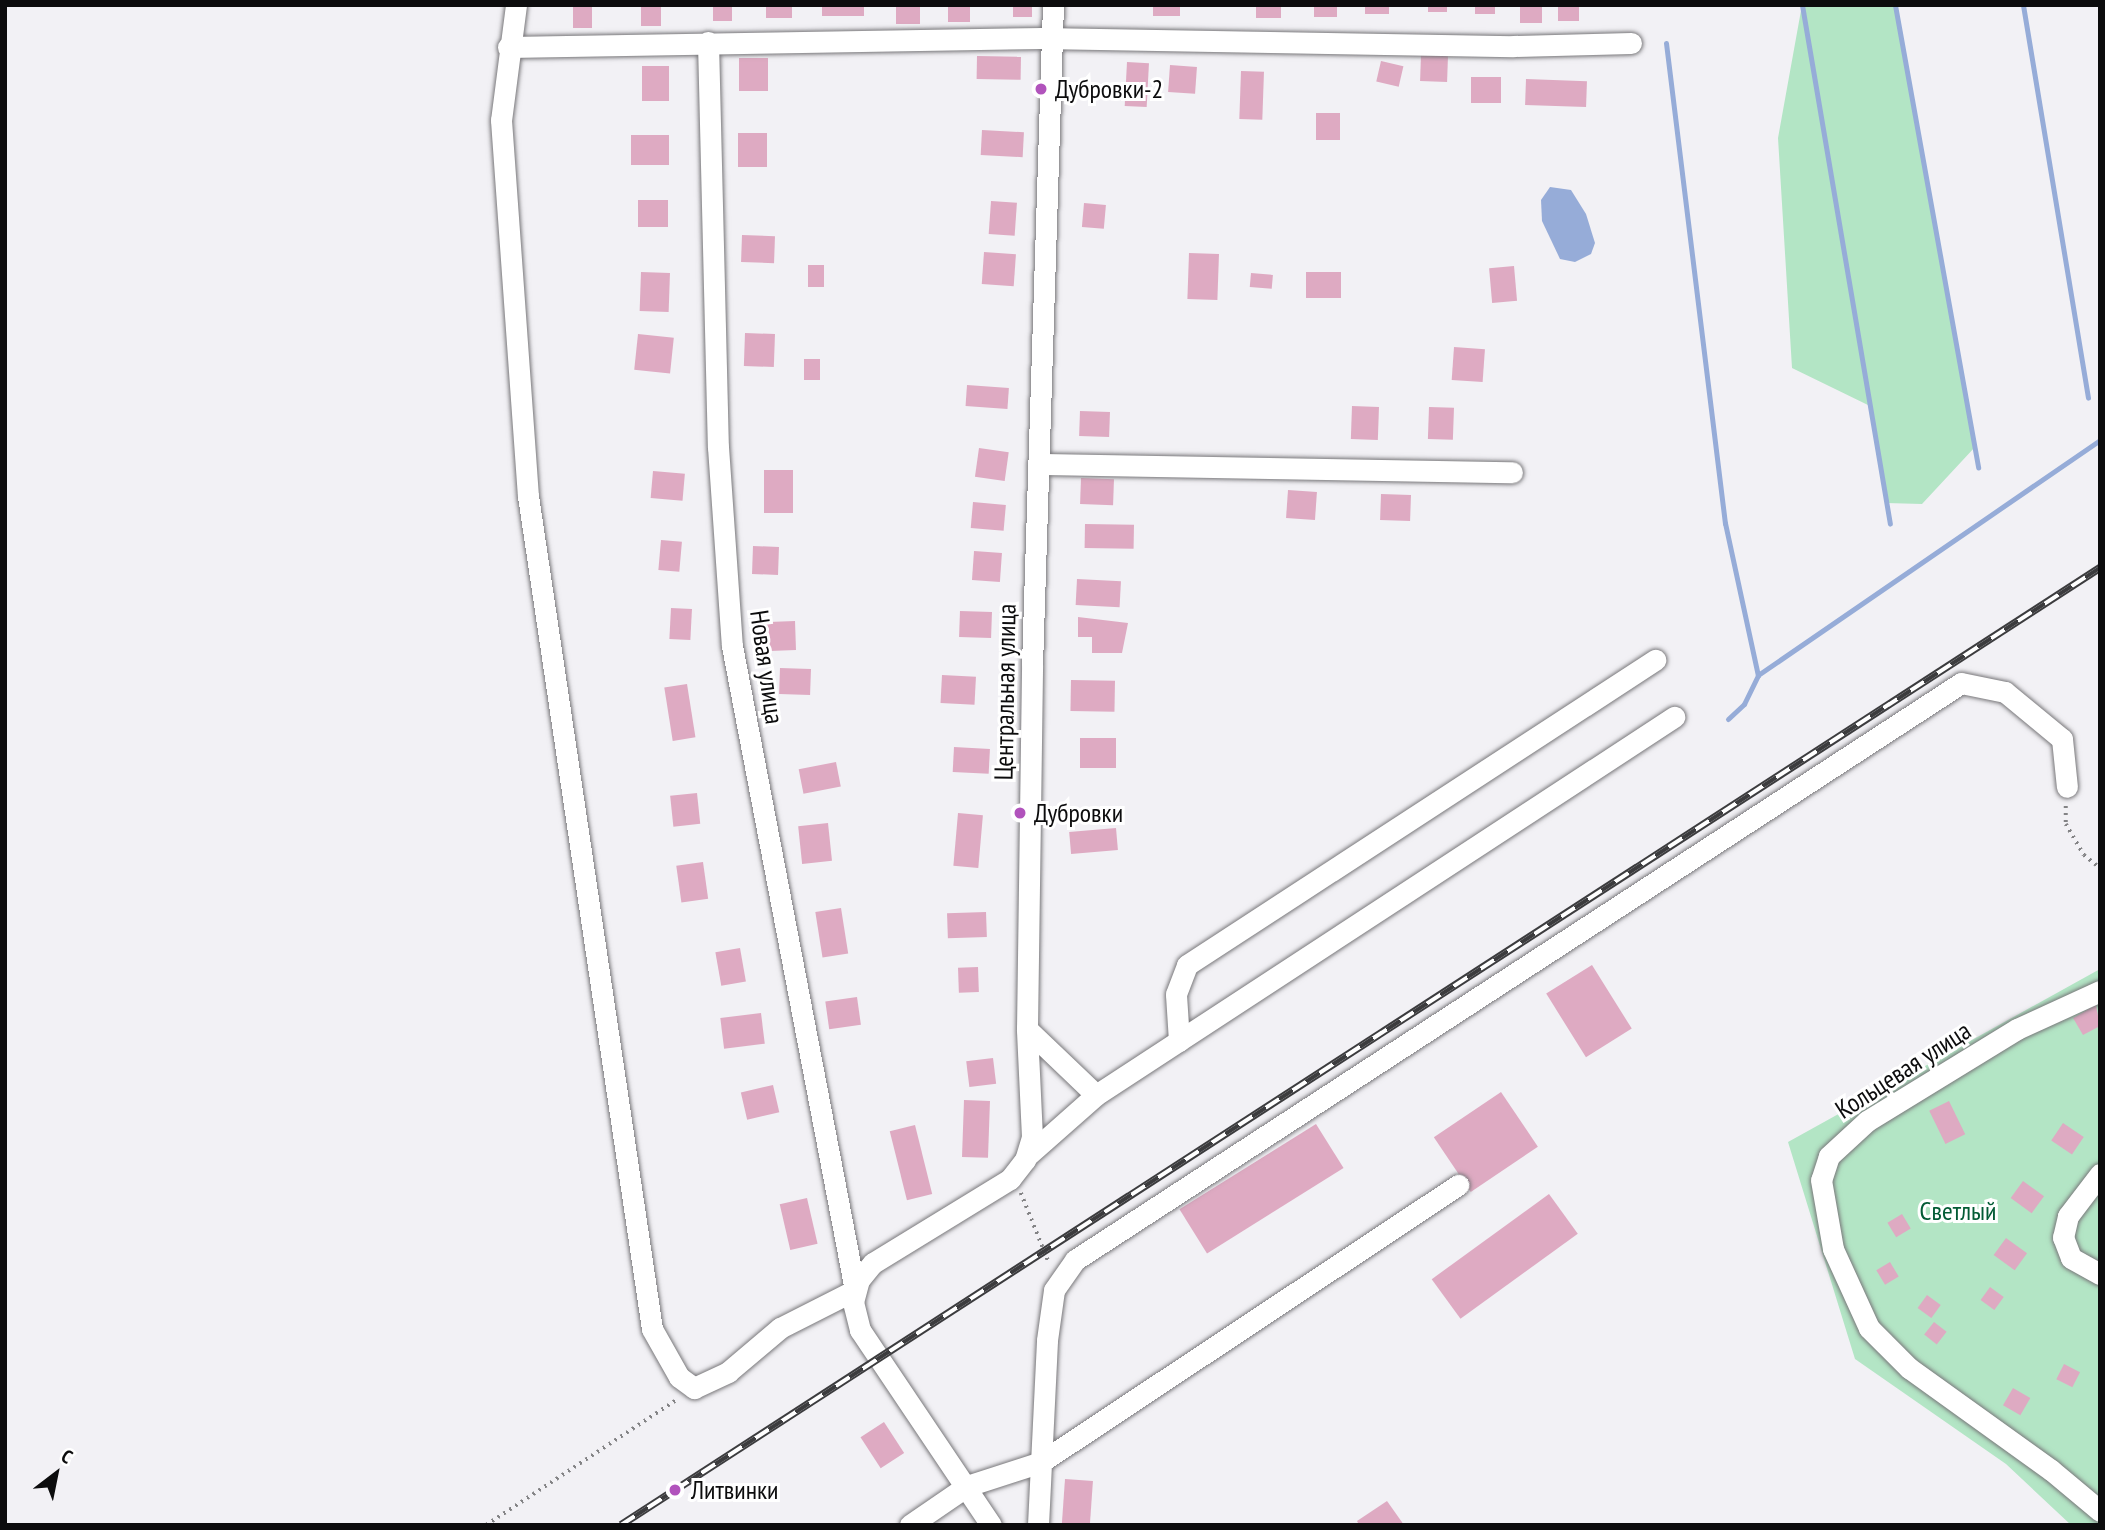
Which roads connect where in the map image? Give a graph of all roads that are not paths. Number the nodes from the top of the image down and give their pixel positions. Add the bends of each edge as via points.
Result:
1 (516, 5) edge
2 (1053, 5) edge
3 (1053, 38) junction
4 (708, 42) junction
5 (1631, 43) dead end
6 (508, 47) junction
7 (1040, 464) junction
8 (1512, 472) dead end
9 (1655, 660) dead end
10 (1675, 717) dead end
11 (2067, 787) road end
12 (2100, 991) edge
13 (1027, 1030) junction
14 (1179, 1041) junction
15 (1096, 1095) junction
16 (1025, 1160) junction
17 (2100, 1174) edge
18 (1458, 1185) dead end
19 (2100, 1274) edge
20 (855, 1290) junction
21 (1041, 1461) junction
22 (967, 1486) junction
23 (2100, 1511) edge
24 (909, 1525) edge
25 (991, 1525) edge
26 (1038, 1525) edge

1 - 6 street
2 - 3 street, Центральная улица
3 - 4 street
3 - 5 street via 1513,46
3 - 7 street, Центральная улица
4 - 6 street
4 - 20 street, Новая улица via 718,447 732,646
6 - 20 street via 501,120 528,496 652,1329 678,1377 694,1388 728,1372 780,1328
7 - 8 street
7 - 13 street, Центральная улица
9 - 14 street via 1186,965 1176,994
10 - 14 street
11 - 21 street via 2062,739 2005,692 1961,682 1075,1260 1054,1290
12 - 23 street, Кольцевая улица via 2017,1030 1867,1121 1829,1156 1821,1180 1833,1249 1869,1328 1909,1367
13 - 15 street
13 - 16 street, Центральная улица via 1033,1129
14 - 15 street
15 - 16 street
16 - 20 street via 1004,1184 873,1263
17 - 19 street via 2068,1216 2063,1237 2071,1258
18 - 21 street
20 - 22 street, Новая улица via 860,1330
21 - 22 street
21 - 26 street
22 - 24 street
22 - 25 street, Новая улица

